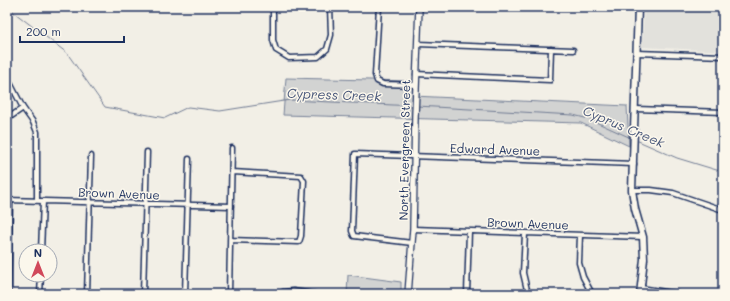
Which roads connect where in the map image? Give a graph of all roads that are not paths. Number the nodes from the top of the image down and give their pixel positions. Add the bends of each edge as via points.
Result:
1 (273, 7) edge
2 (330, 7) edge
3 (379, 7) edge
4 (419, 7) edge
5 (638, 7) edge
6 (418, 44) junction
7 (552, 49) junction
8 (573, 50) dead end
9 (637, 53) junction
10 (723, 56) edge
11 (416, 74) junction
12 (7, 77) edge
13 (416, 85) junction
14 (23, 108) junction
15 (636, 109) junction
16 (723, 112) edge
17 (7, 119) edge
18 (232, 148) dead end
19 (147, 152) dead end
20 (91, 156) dead end
21 (415, 156) junction
22 (189, 159) dead end
23 (634, 164) junction
24 (232, 172) junction
25 (632, 190) junction
26 (8, 200) edge
27 (36, 201) junction
28 (43, 201) junction
29 (90, 202) junction
30 (146, 205) junction
31 (188, 205) junction
32 (231, 206) junction
33 (723, 210) edge
34 (413, 229) junction
35 (469, 231) junction
36 (525, 234) junction
37 (580, 235) junction
38 (643, 237) junction
39 (230, 240) junction
40 (41, 243) edge
41 (412, 243) junction
42 (41, 283) edge
43 (640, 291) edge
44 (8, 294) edge
45 (40, 294) edge
46 (87, 294) edge
47 (143, 294) edge
48 (186, 294) edge
49 (230, 294) edge
50 (282, 294) edge
51 (314, 294) edge
52 (408, 294) edge
53 (467, 294) edge
54 (528, 294) edge
55 (592, 294) edge
56 (678, 294) edge

1 - 2 street via 273,40 276,50 289,58 318,57 327,49 331,35
3 - 13 street via 375,75 377,81 383,84
4 - 6 street, North Evergreen Street
5 - 9 main road
6 - 7 street
6 - 11 street, North Evergreen Street
7 - 8 street
7 - 11 street via 550,80
9 - 10 street
9 - 15 main road
11 - 13 street, North Evergreen Street
12 - 14 street
13 - 21 street, North Evergreen Street
14 - 17 street
14 - 27 street via 34,122 37,132
15 - 16 street
15 - 23 main road
18 - 24 street
19 - 30 street
20 - 29 street
21 - 23 street, Edward Avenue
21 - 34 street, North Evergreen Street
21 - 41 street, Edward Avenue via 355,154 352,230 354,236
22 - 31 street
23 - 25 main road
24 - 32 street
24 - 39 street via 301,176 304,181 299,242
25 - 33 street via 673,193
25 - 38 main road
26 - 27 street, Brown Avenue
26 - 44 street
27 - 28 street, Brown Avenue
28 - 29 street, Brown Avenue
28 - 40 street
29 - 30 street, Brown Avenue
29 - 46 street
30 - 31 street, Brown Avenue
30 - 47 street
31 - 32 street, Brown Avenue
31 - 48 street
32 - 39 street
34 - 35 street, Brown Avenue
34 - 41 street, North Evergreen Street
35 - 36 street, Brown Avenue
35 - 53 street
36 - 37 street, Brown Avenue
36 - 54 street via 523,273
37 - 38 street, Brown Avenue
37 - 55 street via 579,263
38 - 43 main road via 644,259
39 - 49 street
41 - 52 street, North Evergreen Street
42 - 45 street
43 - 56 street
50 - 51 street via 293,291

